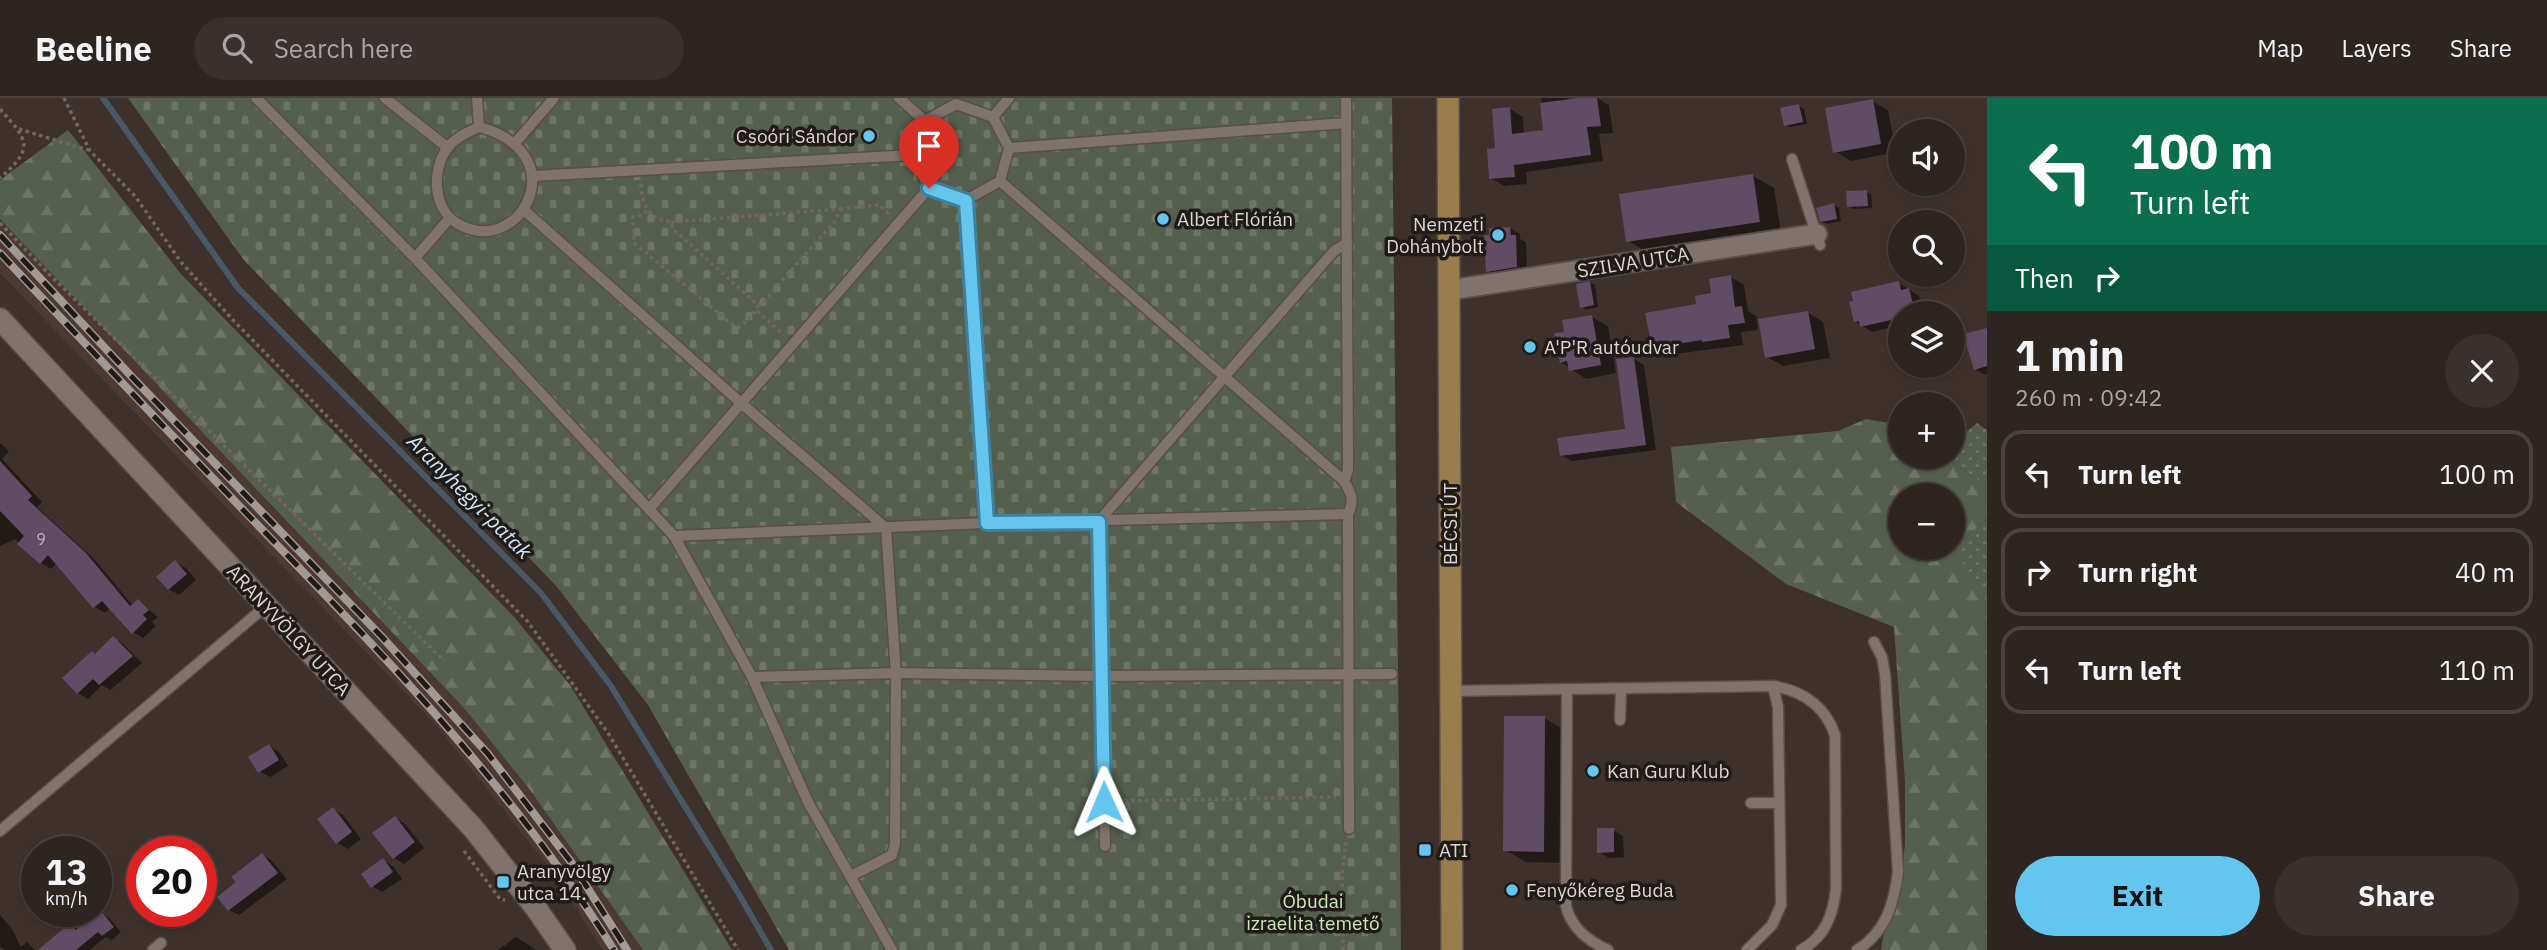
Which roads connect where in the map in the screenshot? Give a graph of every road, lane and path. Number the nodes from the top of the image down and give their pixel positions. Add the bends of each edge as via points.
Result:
1 (64, 98) edge
2 (256, 98) edge
3 (385, 98) edge
4 (477, 98) edge
5 (554, 98) edge
6 (899, 98) edge
7 (1009, 98) edge
8 (1346, 98) edge
9 (1448, 98) edge
10 (956, 101) edge
11 (0, 108) edge
12 (993, 117) junction
13 (925, 121) junction
14 (1346, 123) junction
15 (479, 127) junction
16 (19, 129) junction
17 (515, 143) junction
18 (448, 148) junction
19 (1009, 148) junction
20 (90, 151) junction
21 (913, 155) junction
22 (1792, 159) dead end
23 (640, 170) junction
24 (533, 176) junction
25 (0, 178) edge
26 (1000, 181) junction
27 (929, 188) junction
28 (966, 201) junction
29 (880, 205) dead end
30 (840, 209) junction
31 (524, 210) junction
32 (647, 211) junction
33 (449, 219) junction
34 (671, 222) junction
35 (0, 223) edge
36 (1819, 239) joint
37 (1347, 243) junction
38 (415, 258) junction
39 (1450, 290) junction
40 (757, 308) junction
41 (0, 320) edge
42 (794, 343) junction
43 (1225, 377) junction
44 (741, 403) junction
45 (1344, 481) junction
46 (650, 508) junction
47 (1348, 514) junction
48 (1099, 522) junction
49 (987, 523) junction
50 (886, 528) junction
51 (674, 536) junction
52 (267, 606) junction
53 (1874, 642) dead end
54 (444, 661) dead end
55 (896, 673) junction
56 (1349, 673) junction
57 (1392, 674) dead end
58 (1102, 676) junction
59 (752, 677) junction
60 (1773, 686) junction
61 (1621, 690) junction
62 (1451, 691) junction
63 (1567, 691) junction
64 (1620, 720) dead end
65 (1348, 797) junction
66 (1104, 802) junction
67 (1751, 803) dead end
68 (1779, 803) junction
69 (1580, 808) dead end
70 (1567, 809) junction
71 (1349, 829) joint
72 (0, 831) edge
73 (1105, 846) dead end
74 (850, 876) junction
75 (161, 943) dead end
76 (153, 950) edge
77 (565, 950) edge
78 (738, 950) edge
79 (892, 950) edge
80 (1343, 950) edge
81 (1452, 950) edge
82 (1608, 950) edge
83 (1747, 950) edge
84 (1801, 950) edge
85 (1857, 950) edge

1 - 20 path
2 - 38 lane
3 - 18 lane
4 - 15 lane
5 - 17 lane
6 - 13 lane
7 - 12 lane
8 - 14 lane
9 - 39 main road, BÉCSI ÚT
10 - 12 lane
10 - 13 lane
11 - 16 path
12 - 19 lane
13 - 21 lane
14 - 19 lane
14 - 37 lane
15 - 17 lane via 499,132
15 - 18 lane
16 - 20 path
16 - 25 path via 25,147 22,155
17 - 24 lane
18 - 33 lane via 437,184 439,202
19 - 26 lane
20 - 78 path via 135,196 181,262 232,319 528,622 607,733
21 - 23 lane
21 - 27 lane
22 - 36 lane
23 - 24 lane
23 - 32 path
24 - 31 lane via 532,194
26 - 28 lane
26 - 43 lane
27 - 28 lane
27 - 42 lane
28 - 49 lane
29 - 30 path
30 - 34 path
30 - 40 path via 835,221
31 - 33 lane via 507,225 484,231 464,228
31 - 44 lane
32 - 34 path
32 - 40 path via 633,217 634,243 733,325 740,327
33 - 38 lane
34 - 40 path via 673,229
35 - 54 path
36 - 39 street, SZILVA UTCA
37 - 43 lane via 1334,251
37 - 45 lane via 1348,470
38 - 46 lane
39 - 62 main road, BÉCSI ÚT
40 - 42 path
41 - 52 street, ARANYVÖLGY UTCA
42 - 44 lane
43 - 45 lane
43 - 48 lane
44 - 46 lane
44 - 50 lane
45 - 47 lane via 1352,494
46 - 51 lane
47 - 48 lane
47 - 56 lane
48 - 49 lane
48 - 58 lane
49 - 50 lane
50 - 51 lane
50 - 55 lane
51 - 59 lane
52 - 72 lane
52 - 77 street, ARANYVÖLGY UTCA via 473,828
53 - 85 lane via 1885,674 1898,872 1895,895 1881,929
55 - 58 lane
55 - 59 lane
55 - 74 lane via 895,844 892,855
56 - 57 lane
56 - 58 lane
56 - 65 lane
58 - 66 lane
59 - 74 lane via 808,802
60 - 61 lane
60 - 68 lane
60 - 84 lane via 1812,701 1835,735 1834,905 1827,925
61 - 63 lane
61 - 64 lane
62 - 63 lane
62 - 81 main road, BÉCSI ÚT
63 - 70 lane
65 - 66 path
65 - 71 lane
66 - 73 lane
67 - 68 lane
68 - 83 lane via 1781,905 1763,937
69 - 70 lane
70 - 82 lane via 1568,914 1579,931
71 - 80 path via 1342,854
74 - 79 lane
75 - 76 lane

